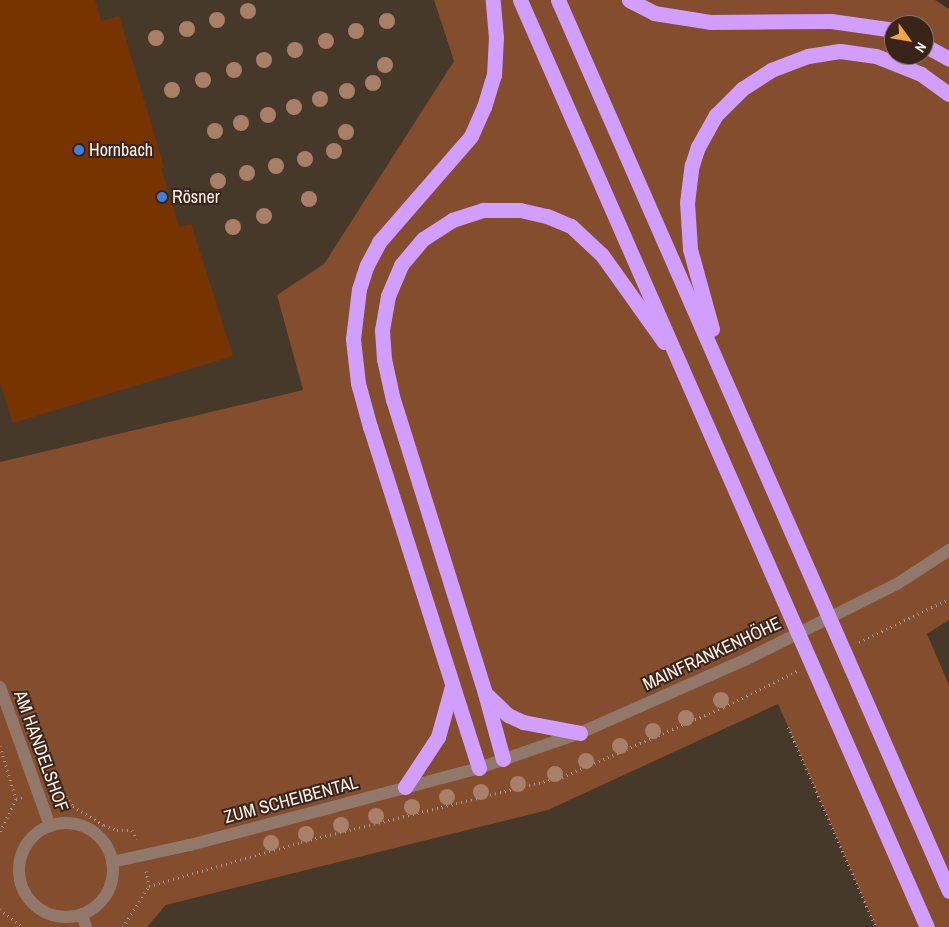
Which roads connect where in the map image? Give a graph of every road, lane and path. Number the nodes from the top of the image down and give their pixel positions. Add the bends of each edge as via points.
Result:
1 (493, 0) edge
2 (520, 0) edge
3 (558, 0) edge
4 (629, 0) edge
5 (884, 29) edge
6 (934, 51) edge
7 (949, 59) edge
8 (949, 94) edge
9 (681, 366) junction
10 (726, 379) junction
11 (949, 550) edge
12 (949, 599) edge
13 (904, 620) dead end
14 (452, 686) junction
15 (765, 687) dead end
16 (0, 688) edge
17 (485, 693) junction
18 (788, 726) dead end
19 (580, 733) junction
20 (0, 746) edge
21 (504, 759) junction
22 (478, 768) junction
23 (405, 787) junction
24 (39, 794) junction
25 (16, 799) junction
26 (50, 826) junction
27 (0, 832) edge
28 (143, 855) junction
29 (112, 862) junction
30 (149, 886) junction
31 (949, 891) edge
32 (0, 909) edge
33 (82, 914) junction
34 (23, 927) edge
35 (86, 927) edge
36 (123, 927) edge
37 (876, 927) edge
38 (927, 927) edge

1 - 14 highway via 494,65 484,107 472,136 379,242 359,288 353,339 358,383 370,427
2 - 9 highway
3 - 10 highway
4 - 5 highway via 654,13 711,22 831,21
6 - 7 highway
8 - 10 highway via 921,74 876,56 840,51 808,56 771,70 742,89 716,116 698,147 687,202 690,249
9 - 17 highway via 602,255 571,226 547,216 520,210 483,210 452,220 423,239 401,266 388,296 382,330 384,360 393,400
9 - 38 highway
10 - 31 highway
11 - 19 street, MAINFRANKENHÖHE via 897,584 745,660
12 - 13 path
14 - 22 highway
14 - 23 highway via 438,737
15 - 30 path via 562,777 300,842
16 - 24 street, AM HANDELSHOF
17 - 19 highway via 494,705 523,722
17 - 21 highway
18 - 37 path
19 - 21 street, MAINFRANKENHÖHE
20 - 25 path
21 - 22 street, MAINFRANKENHÖHE
22 - 23 street, ZUM SCHEIBENTAL
23 - 28 street, ZUM SCHEIBENTAL
24 - 25 path
24 - 26 street, AM HANDELSHOF
24 - 28 path via 60,788 73,806 117,830 132,830
25 - 27 path
26 - 29 street via 77,824 89,829 108,849
26 - 33 street via 36,834 25,847 20,862 25,894 50,914 66,917
28 - 29 street, ZUM SCHEIBENTAL
28 - 30 path
29 - 33 street via 112,875 103,899
30 - 36 path
32 - 34 path
33 - 35 street

